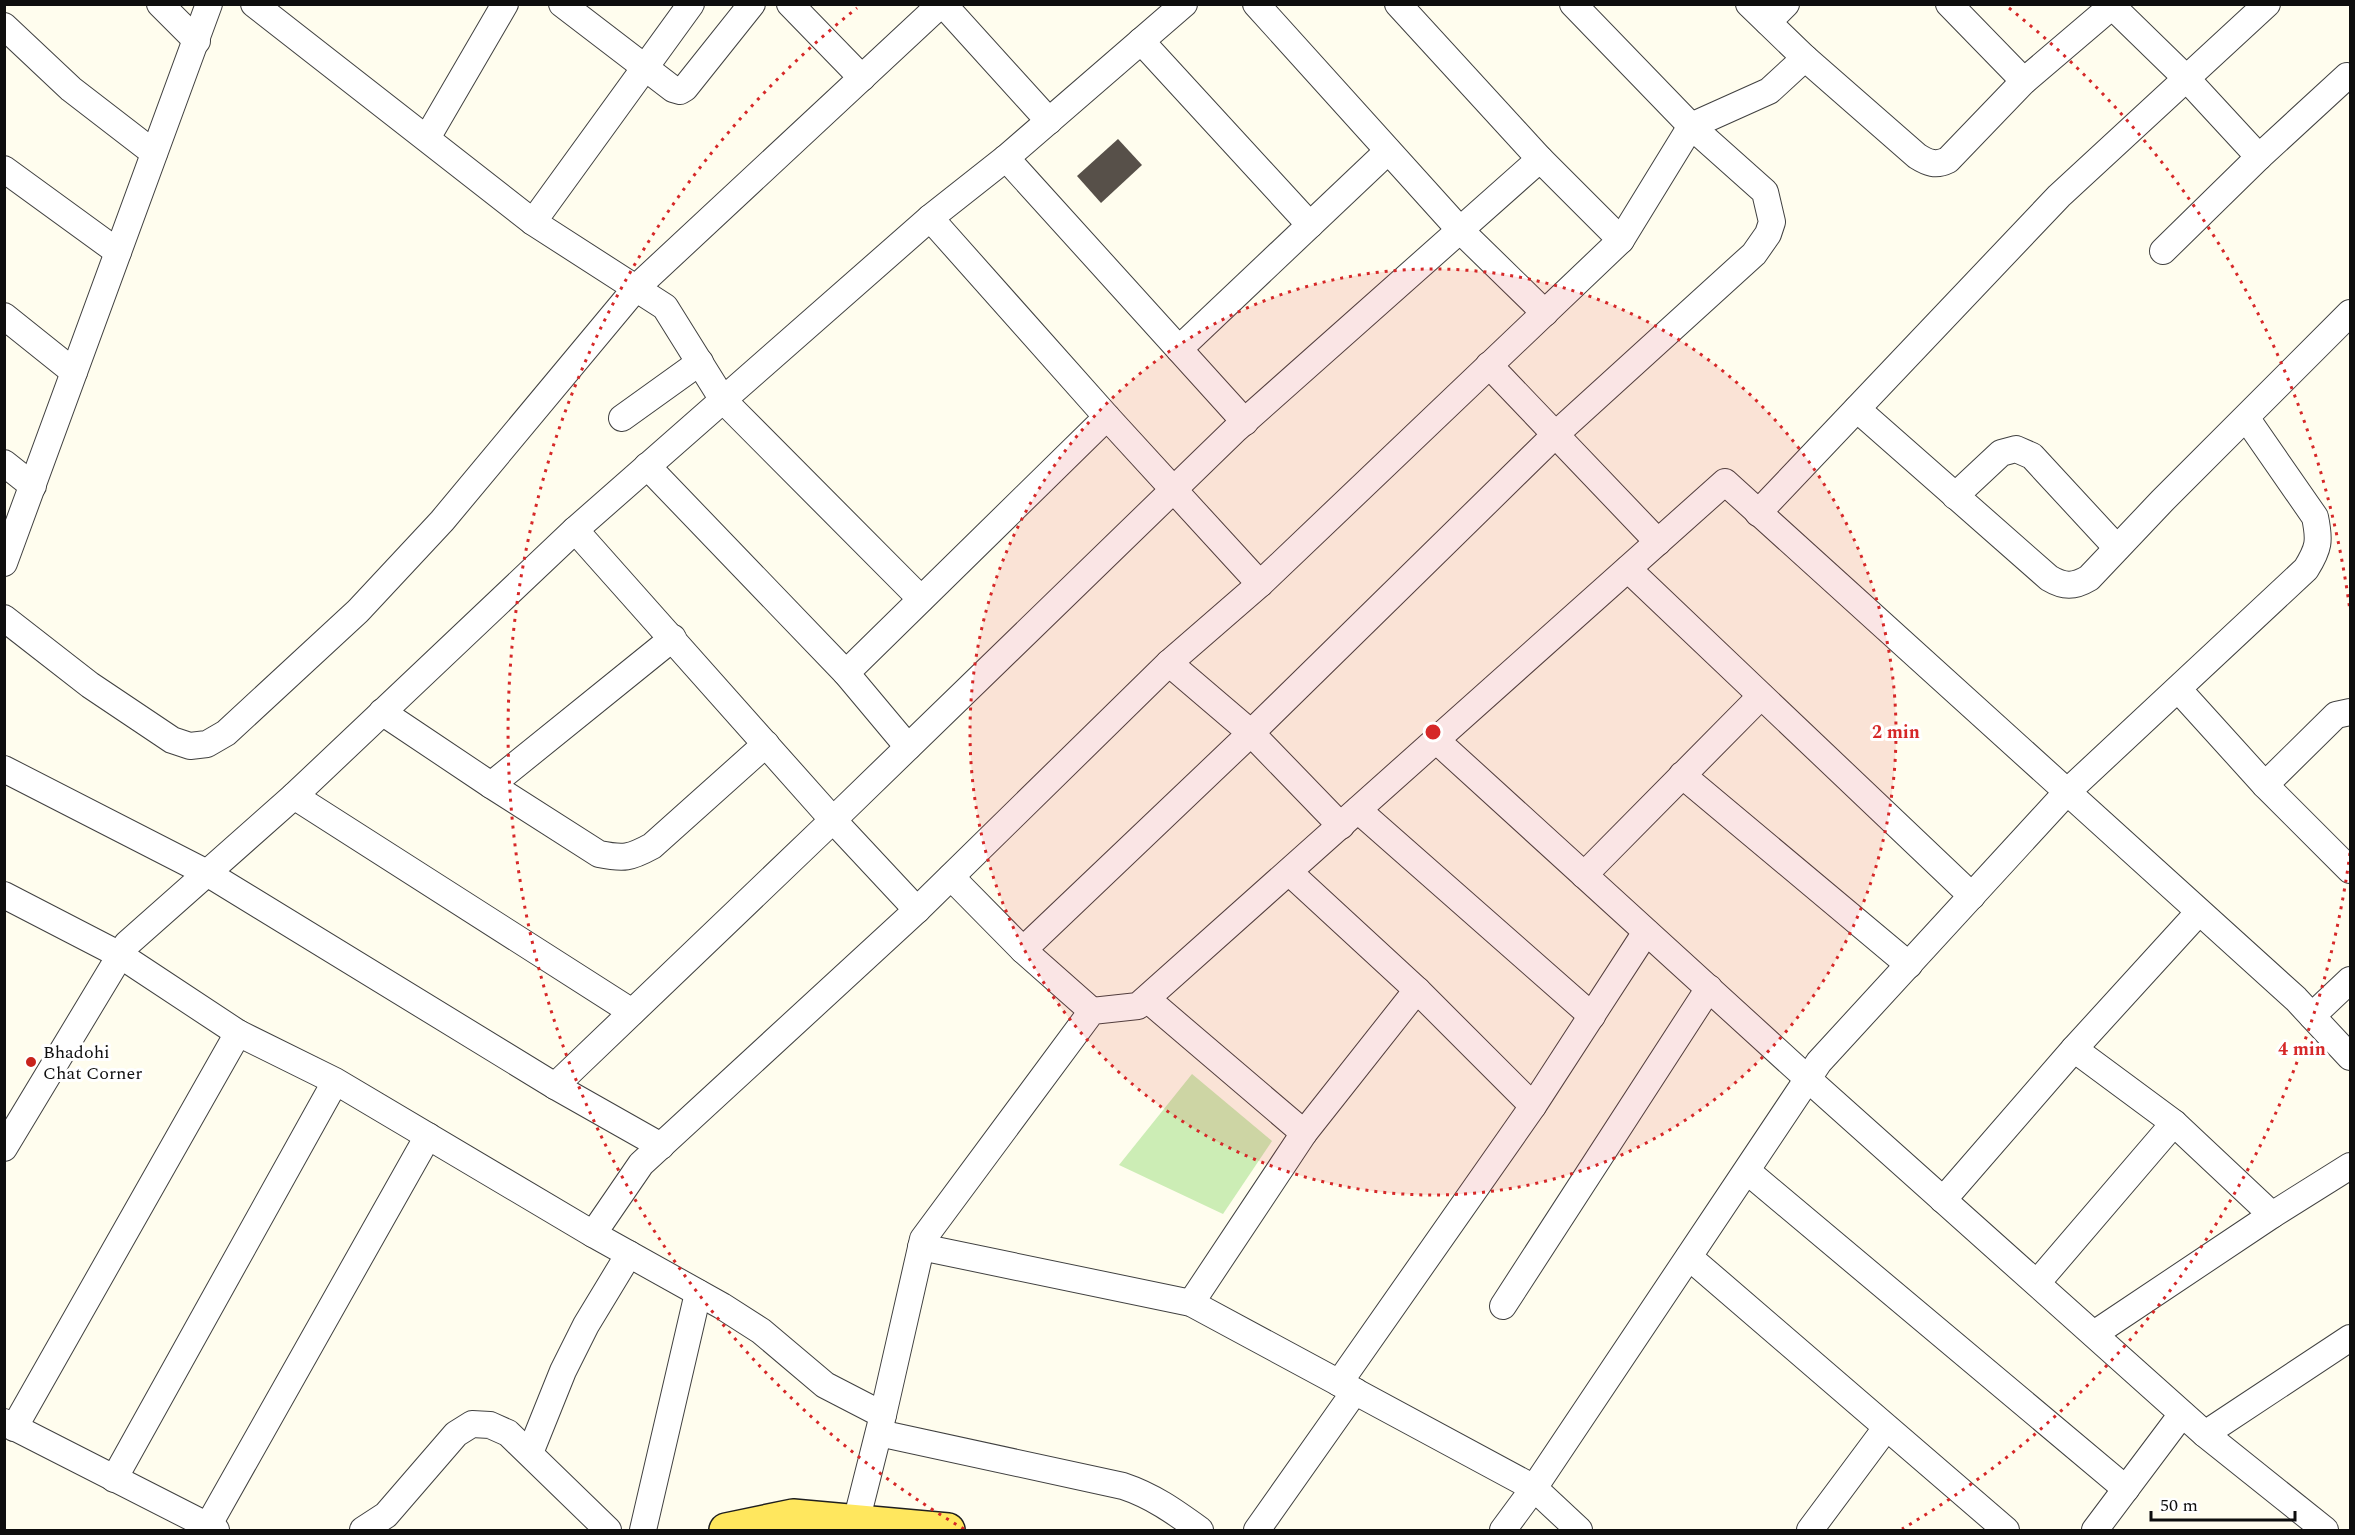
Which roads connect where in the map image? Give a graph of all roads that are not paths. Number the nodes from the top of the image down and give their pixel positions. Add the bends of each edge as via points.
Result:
1 (160, 4) edge
2 (209, 4) edge
3 (254, 4) edge
4 (506, 4) edge
5 (562, 4) edge
6 (691, 4) edge
7 (752, 4) edge
8 (790, 4) edge
9 (942, 4) edge
10 (1184, 4) edge
11 (1256, 4) edge
12 (1398, 4) edge
13 (1573, 4) edge
14 (1749, 4) edge
15 (1786, 4) edge
16 (1949, 4) edge
17 (2267, 4) edge
18 (2111, 5) edge
19 (1768, 22) junction
20 (4, 26) edge
21 (197, 41) junction
22 (1141, 41) junction
23 (1805, 58) junction
24 (644, 67) junction
25 (2347, 76) dead end
26 (862, 78) junction
27 (2186, 78) junction
28 (2024, 81) junction
29 (1049, 121) junction
30 (1691, 126) junction
31 (427, 138) junction
32 (1388, 151) junction
33 (154, 153) junction
34 (2259, 157) junction
35 (1006, 158) junction
36 (1540, 159) junction
37 (4, 169) edge
38 (930, 218) junction
39 (533, 222) junction
40 (1310, 225) junction
41 (1460, 230) junction
42 (1621, 240) junction
43 (2163, 251) dead end
44 (118, 252) junction
45 (636, 288) junction
46 (1545, 313) junction
47 (2350, 313) edge
48 (4, 316) edge
49 (1179, 349) junction
50 (700, 362) junction
51 (1489, 365) junction
52 (74, 372) junction
53 (723, 400) junction
54 (1857, 409) junction
55 (1107, 417) junction
56 (622, 418) dead end
57 (2247, 419) junction
58 (1245, 422) junction
59 (1556, 434) junction
60 (4, 463) edge
61 (647, 466) junction
62 (33, 486) junction
63 (1173, 490) junction
64 (1955, 496) junction
65 (1758, 513) junction
66 (575, 530) junction
67 (1658, 542) junction
68 (2118, 548) junction
69 (4, 563) edge
70 (1628, 568) junction
71 (1260, 584) junction
72 (921, 600) junction
73 (4, 618) edge
74 (673, 639) junction
75 (1169, 663) junction
76 (846, 673) junction
77 (2178, 689) junction
78 (1761, 696) junction
79 (382, 712) junction
80 (2350, 712) edge
81 (1251, 733) junction
82 (1437, 740) junction
83 (765, 744) junction
84 (908, 747) junction
85 (4, 769) edge
86 (1683, 775) junction
87 (491, 785) junction
88 (2265, 785) junction
89 (2067, 792) junction
90 (294, 796) junction
91 (1349, 818) junction
92 (833, 820) junction
93 (2350, 870) edge
94 (1289, 872) junction
95 (207, 873) junction
96 (1584, 875) junction
97 (951, 877) junction
98 (4, 895) edge
99 (1972, 896) junction
100 (916, 910) junction
101 (2199, 912) junction
102 (1646, 932) junction
103 (1023, 950) junction
104 (120, 955) junction
105 (1909, 965) junction
106 (2350, 980) edge
107 (1709, 988) junction
108 (1417, 990) junction
109 (1147, 999) junction
110 (1092, 1011) junction
111 (632, 1012) junction
112 (1592, 1016) junction
113 (2312, 1016) junction
114 (238, 1033) junction
115 (2074, 1049) junction
116 (2350, 1057) edge
117 (1808, 1079) junction
118 (335, 1082) junction
119 (555, 1086) junction
120 (1533, 1106) junction
121 (2174, 1123) junction
122 (1304, 1133) junction
123 (428, 1136) junction
124 (661, 1146) junction
125 (4, 1148) edge
126 (2350, 1166) edge
127 (1747, 1171) junction
128 (1943, 1200) junction
129 (2272, 1215) junction
130 (593, 1234) junction
131 (921, 1247) junction
132 (628, 1254) junction
133 (1689, 1257) junction
134 (2037, 1283) junction
135 (698, 1293) junction
136 (1191, 1303) junction
137 (1503, 1306) dead end
138 (2094, 1334) junction
139 (2350, 1338) edge
140 (1347, 1387) junction
141 (2182, 1414) junction
142 (881, 1424) junction
143 (9, 1425) edge
144 (1886, 1428) junction
145 (2205, 1434) junction
146 (530, 1453) junction
147 (114, 1479) junction
148 (1534, 1488) junction
149 (2126, 1490) junction
150 (869, 1525) edge
151 (212, 1528) edge
152 (363, 1530) edge
153 (608, 1530) edge
154 (643, 1530) edge
155 (726, 1530) edge
156 (948, 1530) edge
157 (1200, 1530) edge
158 (1257, 1530) edge
159 (1503, 1530) edge
160 (1579, 1530) edge
161 (1810, 1530) edge
162 (2006, 1530) edge
163 (2095, 1530) edge
164 (2325, 1530) edge

1 - 21 street
2 - 21 street
3 - 31 street
4 - 31 street
5 - 24 street
6 - 24 street
7 - 24 street via 683,90 673,89
8 - 26 street
9 - 26 street
9 - 29 street
10 - 22 street
11 - 32 street
12 - 36 street
13 - 30 street
14 - 19 street
15 - 19 street
16 - 28 street
17 - 27 street
18 - 27 street
18 - 28 street
19 - 23 street
20 - 33 street via 71,89
21 - 33 street
22 - 29 street
22 - 40 street
23 - 28 street via 1917,156 1933,164 1948,160
23 - 30 street via 1769,91
24 - 39 street
25 - 34 street
26 - 45 street
27 - 34 street
27 - 54 street via 2059,196
29 - 35 street
30 - 42 street
30 - 59 street via 1765,192 1772,222 1768,234 1754,254
31 - 39 street
32 - 40 street
32 - 41 street
33 - 44 street
34 - 43 street
35 - 38 street
35 - 49 street
36 - 41 street
36 - 42 street
37 - 44 street
38 - 53 street
38 - 55 street
39 - 45 street
40 - 49 street
41 - 46 street
41 - 58 street
42 - 46 street
44 - 52 street
45 - 50 street via 665,307
45 - 73 street via 442,521 366,603 226,734 207,744 190,746 172,740 90,685
46 - 51 street
47 - 57 street
48 - 52 street
49 - 58 street
50 - 53 street
50 - 56 street
51 - 59 street
51 - 71 street
52 - 62 street
53 - 61 street
53 - 72 street
54 - 64 street
54 - 65 street
55 - 63 street
55 - 72 street
57 - 68 street
57 - 77 street via 2315,517 2317,552 2306,569
58 - 63 street
59 - 67 street
59 - 81 street
60 - 62 street
61 - 66 street
61 - 76 street
62 - 69 street
63 - 71 street
63 - 84 street
64 - 68 street via 2059,584 2078,585
64 - 68 street via 2001,453 2016,449 2032,456
65 - 67 street via 1725,482
65 - 89 street
66 - 74 street
66 - 79 street
67 - 70 street
70 - 78 street
70 - 82 street
71 - 75 street
72 - 76 street
74 - 83 street
74 - 87 street
75 - 81 street
75 - 97 street
76 - 84 street
77 - 88 street
77 - 89 street
78 - 86 street
78 - 99 street
79 - 87 street
79 - 90 street
80 - 88 street via 2336,716
81 - 91 street
81 - 103 street
82 - 91 street
82 - 96 street
83 - 87 street via 652,846 633,857 599,854
83 - 92 street
84 - 92 street
85 - 95 street
86 - 96 street
86 - 105 street
88 - 93 street
89 - 99 street
89 - 101 street
90 - 95 street
90 - 111 street
91 - 94 street
91 - 112 street
92 - 100 street
92 - 111 street
94 - 108 street
94 - 109 street
95 - 104 street via 127,944
95 - 119 street
96 - 102 street
97 - 100 street
97 - 103 street
98 - 104 street
99 - 105 street
100 - 124 street
101 - 113 street
101 - 115 street
102 - 107 street
102 - 112 street
103 - 110 street
104 - 114 street
104 - 125 street
105 - 117 street via 1819,1062
106 - 113 street
107 - 117 street
107 - 137 street
108 - 120 street
108 - 122 street
109 - 110 street via 1138,1006
109 - 122 street
110 - 131 street via 923,1239
111 - 119 street
112 - 120 street
113 - 116 street
114 - 118 street
114 - 143 street
115 - 121 street
115 - 128 street
117 - 127 street
117 - 128 street
118 - 123 street
118 - 147 street
119 - 124 street
120 - 140 street
121 - 129 street
121 - 134 street
122 - 136 street
123 - 130 street
123 - 151 street
124 - 130 street via 641,1164
126 - 129 street
127 - 133 street
127 - 149 street
128 - 134 street
129 - 138 street
130 - 132 street
131 - 136 street
131 - 142 street
132 - 135 street
132 - 146 street via 563,1371
133 - 144 street
133 - 148 street
134 - 138 street
135 - 142 street via 761,1331 825,1385
135 - 154 street
136 - 140 street
138 - 141 street
139 - 145 street
140 - 148 street
140 - 158 street
141 - 145 street
141 - 149 street
142 - 150 street
142 - 157 street via 1145,1493
143 - 147 street
144 - 161 street
144 - 162 street
145 - 164 street
146 - 152 street via 508,1433 490,1425 472,1424 456,1434 386,1515
146 - 153 street
147 - 151 street
148 - 159 street
148 - 160 street
149 - 163 street
150 - 155 main road via 793,1516
150 - 156 main road

